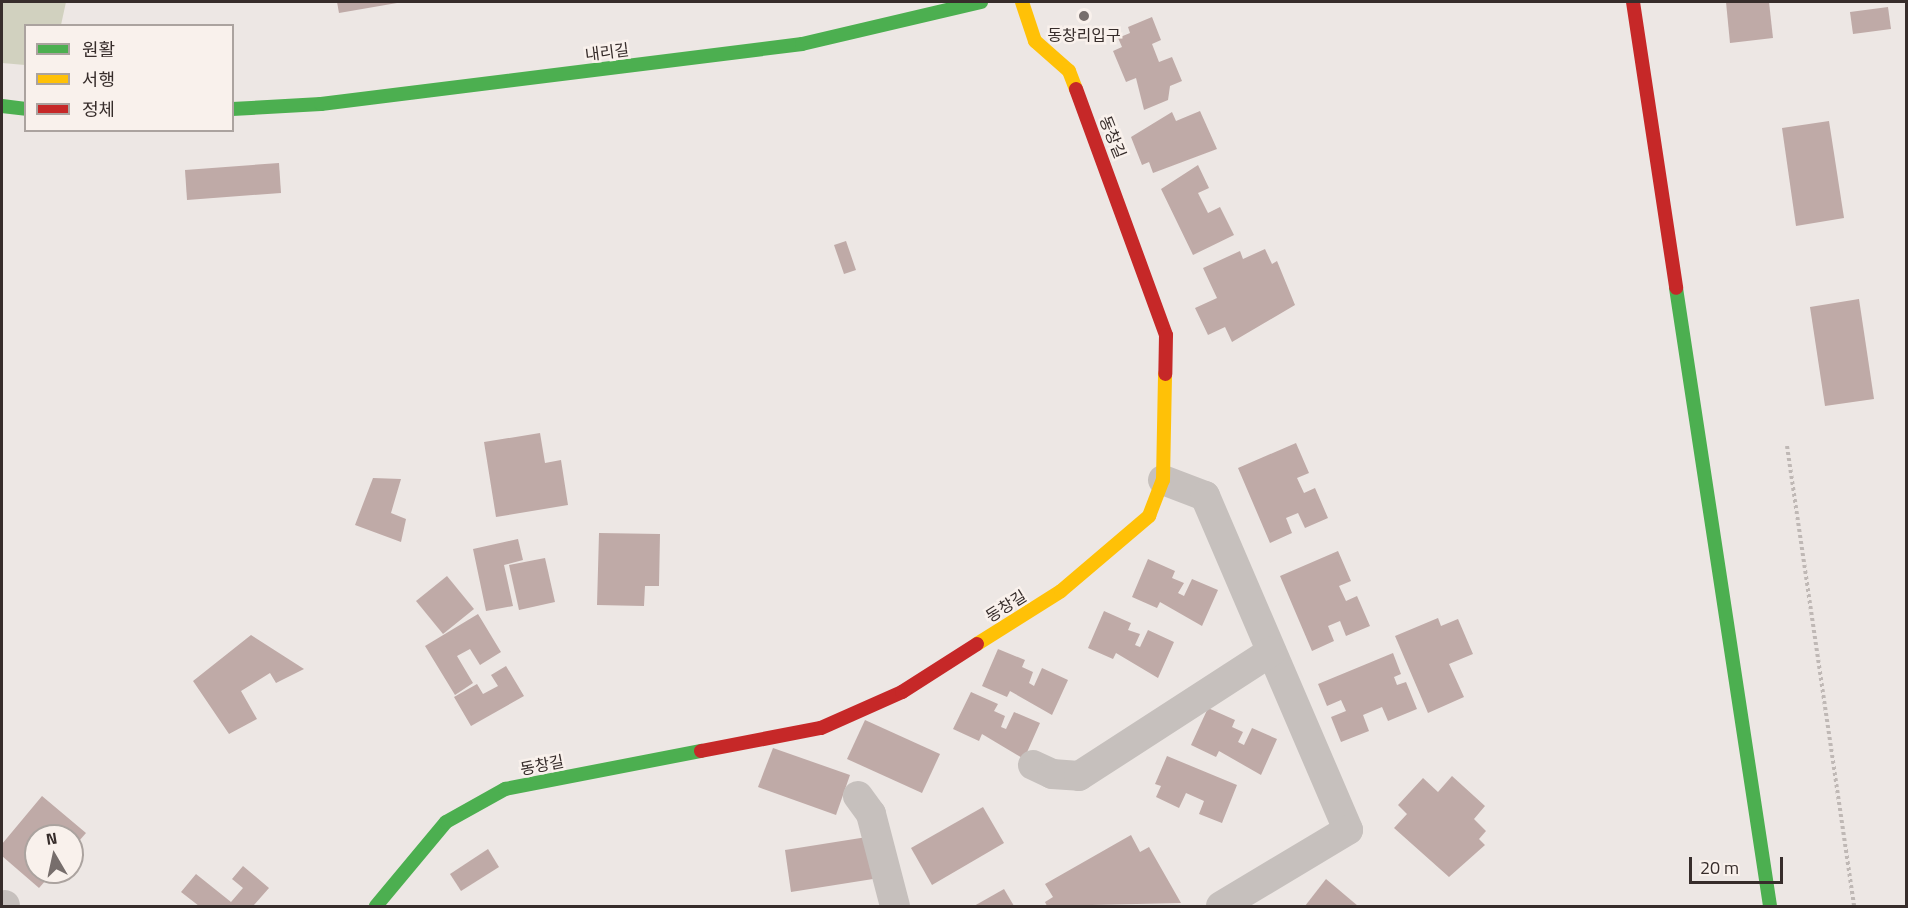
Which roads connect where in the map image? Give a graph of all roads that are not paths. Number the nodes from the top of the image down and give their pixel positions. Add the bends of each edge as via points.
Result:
1 (981, 2) edge
2 (1022, 2) edge
3 (1633, 2) edge
4 (2, 106) edge
5 (24, 109) edge
6 (234, 109) edge
7 (1163, 480) junction
8 (1271, 652) junction
9 (1033, 765) dead end
10 (858, 796) dead end
11 (376, 906) edge
12 (895, 906) edge
13 (1221, 906) edge
14 (1770, 906) edge

1 - 6 street, 내리길 via 802,44 321,104
2 - 7 street, 동창길 via 1035,41 1069,71 1166,335
3 - 14 street
4 - 5 street
7 - 8 street via 1204,496
7 - 11 street, 동창길 via 1149,516 1119,547 902,692 821,728 505,789 446,822
8 - 9 street via 1079,776 1052,774
8 - 13 street via 1348,830
10 - 12 street via 871,814

